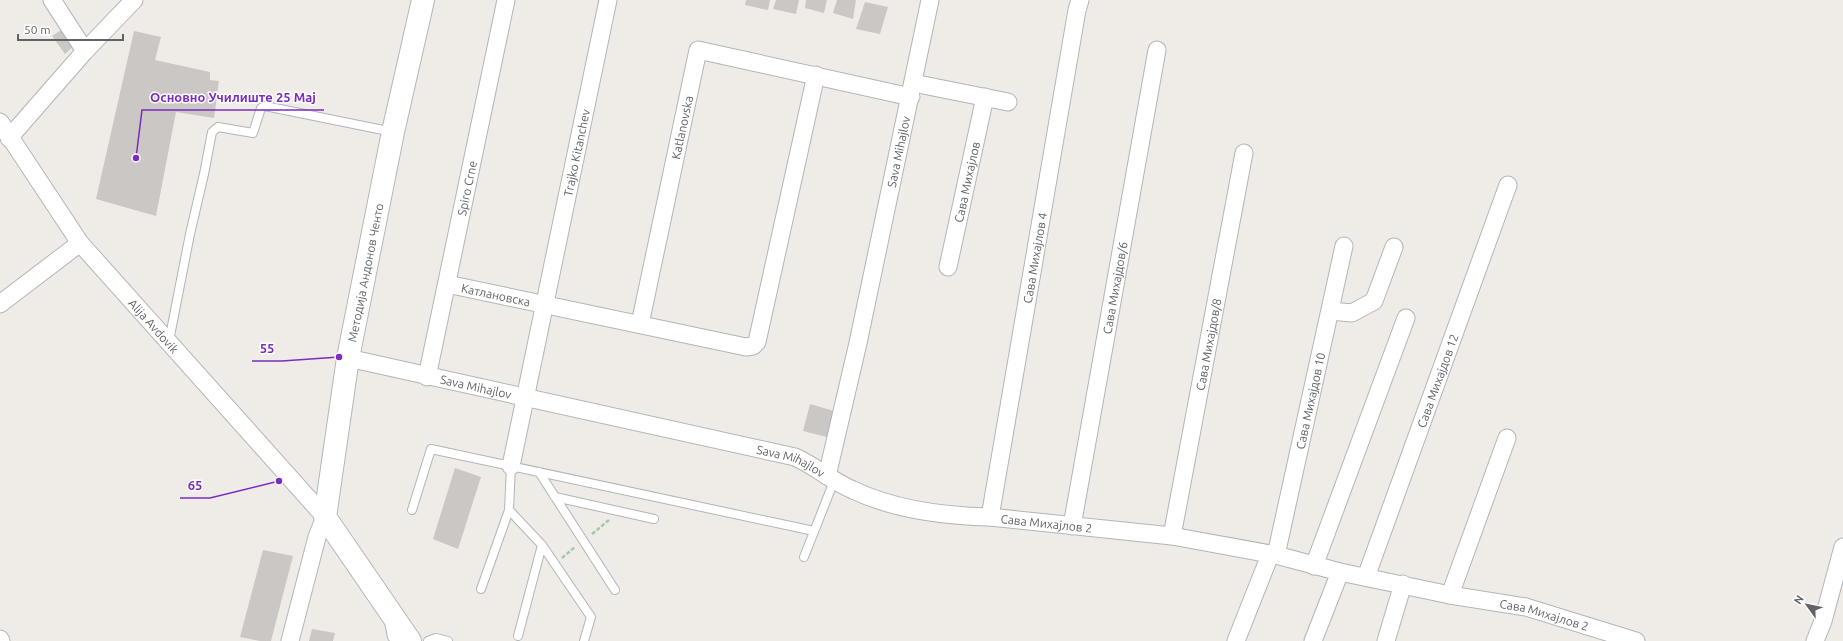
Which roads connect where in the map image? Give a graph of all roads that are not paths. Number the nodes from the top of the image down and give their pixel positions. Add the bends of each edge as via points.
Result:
1 (52, 0) edge
2 (134, 0) edge
3 (423, 0) edge
4 (506, 0) edge
5 (608, 0) edge
6 (930, 0) edge
7 (1080, 0) edge
8 (1157, 50) dead end
9 (85, 51) junction
10 (816, 75) junction
11 (912, 90) junction
12 (985, 97) junction
13 (1008, 102) dead end
14 (0, 122) edge
15 (393, 132) junction
16 (9, 138) junction
17 (1244, 153) dead end
18 (1508, 185) dead end
19 (80, 243) junction
20 (1344, 246) dead end
21 (1394, 247) dead end
22 (948, 267) dead end
23 (447, 284) junction
24 (0, 304) edge
25 (545, 305) junction
26 (1330, 311) junction
27 (1406, 318) dead end
28 (640, 324) junction
29 (169, 342) junction
30 (348, 358) junction
31 (427, 376) junction
32 (524, 397) junction
33 (1507, 438) dead end
34 (511, 466) junction
35 (539, 472) junction
36 (831, 478) junction
37 (555, 497) junction
38 (412, 510) dead end
39 (509, 510) junction
40 (325, 517) junction
41 (990, 517) junction
42 (654, 520) dead end
43 (1072, 526) junction
44 (814, 531) junction
45 (1172, 536) junction
46 (542, 545) junction
47 (1843, 547) edge
48 (1273, 555) junction
49 (804, 557) dead end
50 (1314, 566) junction
51 (1340, 572) junction
52 (1366, 577) junction
53 (1403, 584) junction
54 (482, 589) dead end
55 (615, 590) dead end
56 (1450, 595) junction
57 (384, 602) junction
58 (518, 636) dead end
59 (290, 641) edge
60 (395, 641) edge
61 (410, 641) edge
62 (428, 641) edge
63 (448, 641) edge
64 (584, 641) edge
65 (1236, 641) edge
66 (1313, 641) edge
67 (1386, 641) edge
68 (1636, 641) edge
69 (1815, 641) edge

1 - 9 street
2 - 9 street
3 - 15 main road, Методија Андонов Ченто
4 - 23 street, Spiro Crne
5 - 25 street, Trajko Kitanchev
6 - 11 street, Sava Mihajlov
7 - 41 street, Сава Михајлов 4 via 1076,10
8 - 43 street, Сава Михајдов/6
9 - 16 street
10 - 11 street, Katlanovska
10 - 28 street via 757,342 746,347
10 - 28 street, Katlanovska via 698,50
11 - 12 street
11 - 36 street, Sava Mihajlov
12 - 13 street
12 - 22 street, Сава Михајлов
14 - 16 street, Alija Avdovik
15 - 29 lane via 265,106 261,108 253,133 218,126 212,132
15 - 30 main road, Методија Андонов Ченто
16 - 19 street, Alija Avdovik
17 - 45 street, Сава Михајдов/8
18 - 52 street, Сава Михајдов 12
19 - 24 street
19 - 29 street, Alija Avdovik
20 - 26 street, Сава Михајдов 10
21 - 26 street via 1374,301 1352,313
23 - 25 street, Катлановска
23 - 31 street, Spiro Crne
25 - 28 street
25 - 32 street, Trajko Kitanchev
26 - 48 street, Сава Михајдов 10
27 - 50 street
29 - 40 street, Alija Avdovik
30 - 31 street, Sava Mihajlov
30 - 40 main road, Методија Андонов Ченто
31 - 32 street, Sava Mihajlov
32 - 34 street, Trajko Kitanchev
32 - 36 street, Sava Mihajlov via 795,457
33 - 56 street
34 - 35 lane
34 - 38 lane via 431,449
34 - 39 lane
35 - 37 lane
35 - 44 lane
36 - 41 street, Сава Михајлов 2 via 873,498 913,509
36 - 44 lane
37 - 42 lane
37 - 55 lane
39 - 46 lane
39 - 54 lane
40 - 57 main road
40 - 59 street via 317,537
41 - 43 street, Сава Михајлов 2
43 - 45 street, Сава Михајлов 2
44 - 49 lane
45 - 48 street, Сава Михајлов 2
46 - 58 lane
46 - 64 lane via 591,616
47 - 69 street
48 - 50 street, Сава Михајлов 2
48 - 65 street
50 - 51 street, Сава Михајлов 2
51 - 52 street, Сава Михајлов 2
51 - 66 street
52 - 53 street, Сава Михајлов 2
53 - 56 street, Сава Михајлов 2
53 - 67 street
56 - 68 street, Сава Михајлов 2 via 1526,608
57 - 60 lane
57 - 61 main road
62 - 63 lane via 436,638

